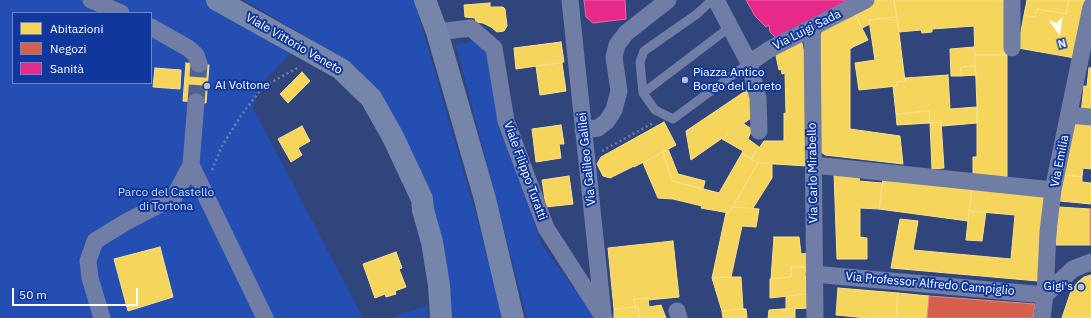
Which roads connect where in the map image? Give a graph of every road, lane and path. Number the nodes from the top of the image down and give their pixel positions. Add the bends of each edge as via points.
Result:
1 (91, 0) edge
2 (217, 0) edge
3 (425, 0) edge
4 (570, 0) edge
5 (668, 0) edge
6 (712, 0) edge
7 (716, 0) edge
8 (866, 0) edge
9 (1012, 0) edge
10 (1091, 7) edge
11 (119, 12) edge
12 (730, 27) junction
13 (152, 28) edge
14 (812, 28) junction
15 (437, 32) junction
16 (1012, 41) dead end
17 (317, 56) junction
18 (1086, 62) edge
19 (749, 63) junction
20 (199, 64) tunnel mouth
21 (643, 93) junction
22 (196, 102) tunnel mouth
23 (1069, 115) junction
24 (666, 116) junction
25 (1091, 117) edge
26 (583, 130) junction
27 (759, 131) dead end
28 (586, 160) junction
29 (190, 165) junction
30 (814, 165) junction
31 (1049, 190) junction
32 (203, 191) junction
33 (1091, 262) edge
34 (814, 274) junction
35 (1045, 295) junction
36 (102, 318) edge
37 (265, 318) edge
38 (441, 318) edge
39 (513, 318) edge
40 (604, 318) edge
41 (815, 318) edge
42 (1042, 318) edge

1 - 11 street
2 - 17 street, Viale Vittorio Veneto
3 - 15 street
4 - 26 street, Via Galileo Galilei
5 - 26 street via 626,33 617,45 614,57 619,91 614,110 607,121 598,128
6 - 21 lane via 697,14 644,51 640,62
7 - 12 street
8 - 14 street, Via Luigi Sada
9 - 16 street
10 - 18 street, Via Emilia
12 - 19 street
12 - 21 lane
13 - 20 street via 188,48 196,55
14 - 19 street, Via Luigi Sada via 770,49
14 - 30 street, Via Carlo Mirabello
15 - 39 street via 485,199
15 - 40 street, Viale Filippo Turatti via 471,28 494,48 506,121 546,228
17 - 32 path via 263,87 222,146
17 - 38 street, Viale Vittorio Veneto via 341,69 371,98 393,137 422,199 439,285
18 - 23 street, Via Emilia
19 - 24 lane via 673,119
19 - 27 street via 758,98
21 - 24 lane via 655,110
22 - 29 street
23 - 25 street
23 - 31 street, Via Emilia
24 - 28 path
26 - 28 street, Via Galileo Galilei
28 - 40 street, Via Galileo Galilei
29 - 32 street
29 - 36 street via 174,197 96,241 88,261 90,278
30 - 31 street
30 - 34 street, Via Carlo Mirabello
31 - 35 street, Via Emilia
32 - 37 street
33 - 35 street via 1073,269
34 - 35 street, Via Professor Alfredo Campiglio
34 - 41 street, Via Carlo Mirabello
35 - 42 street, Via Emilia

